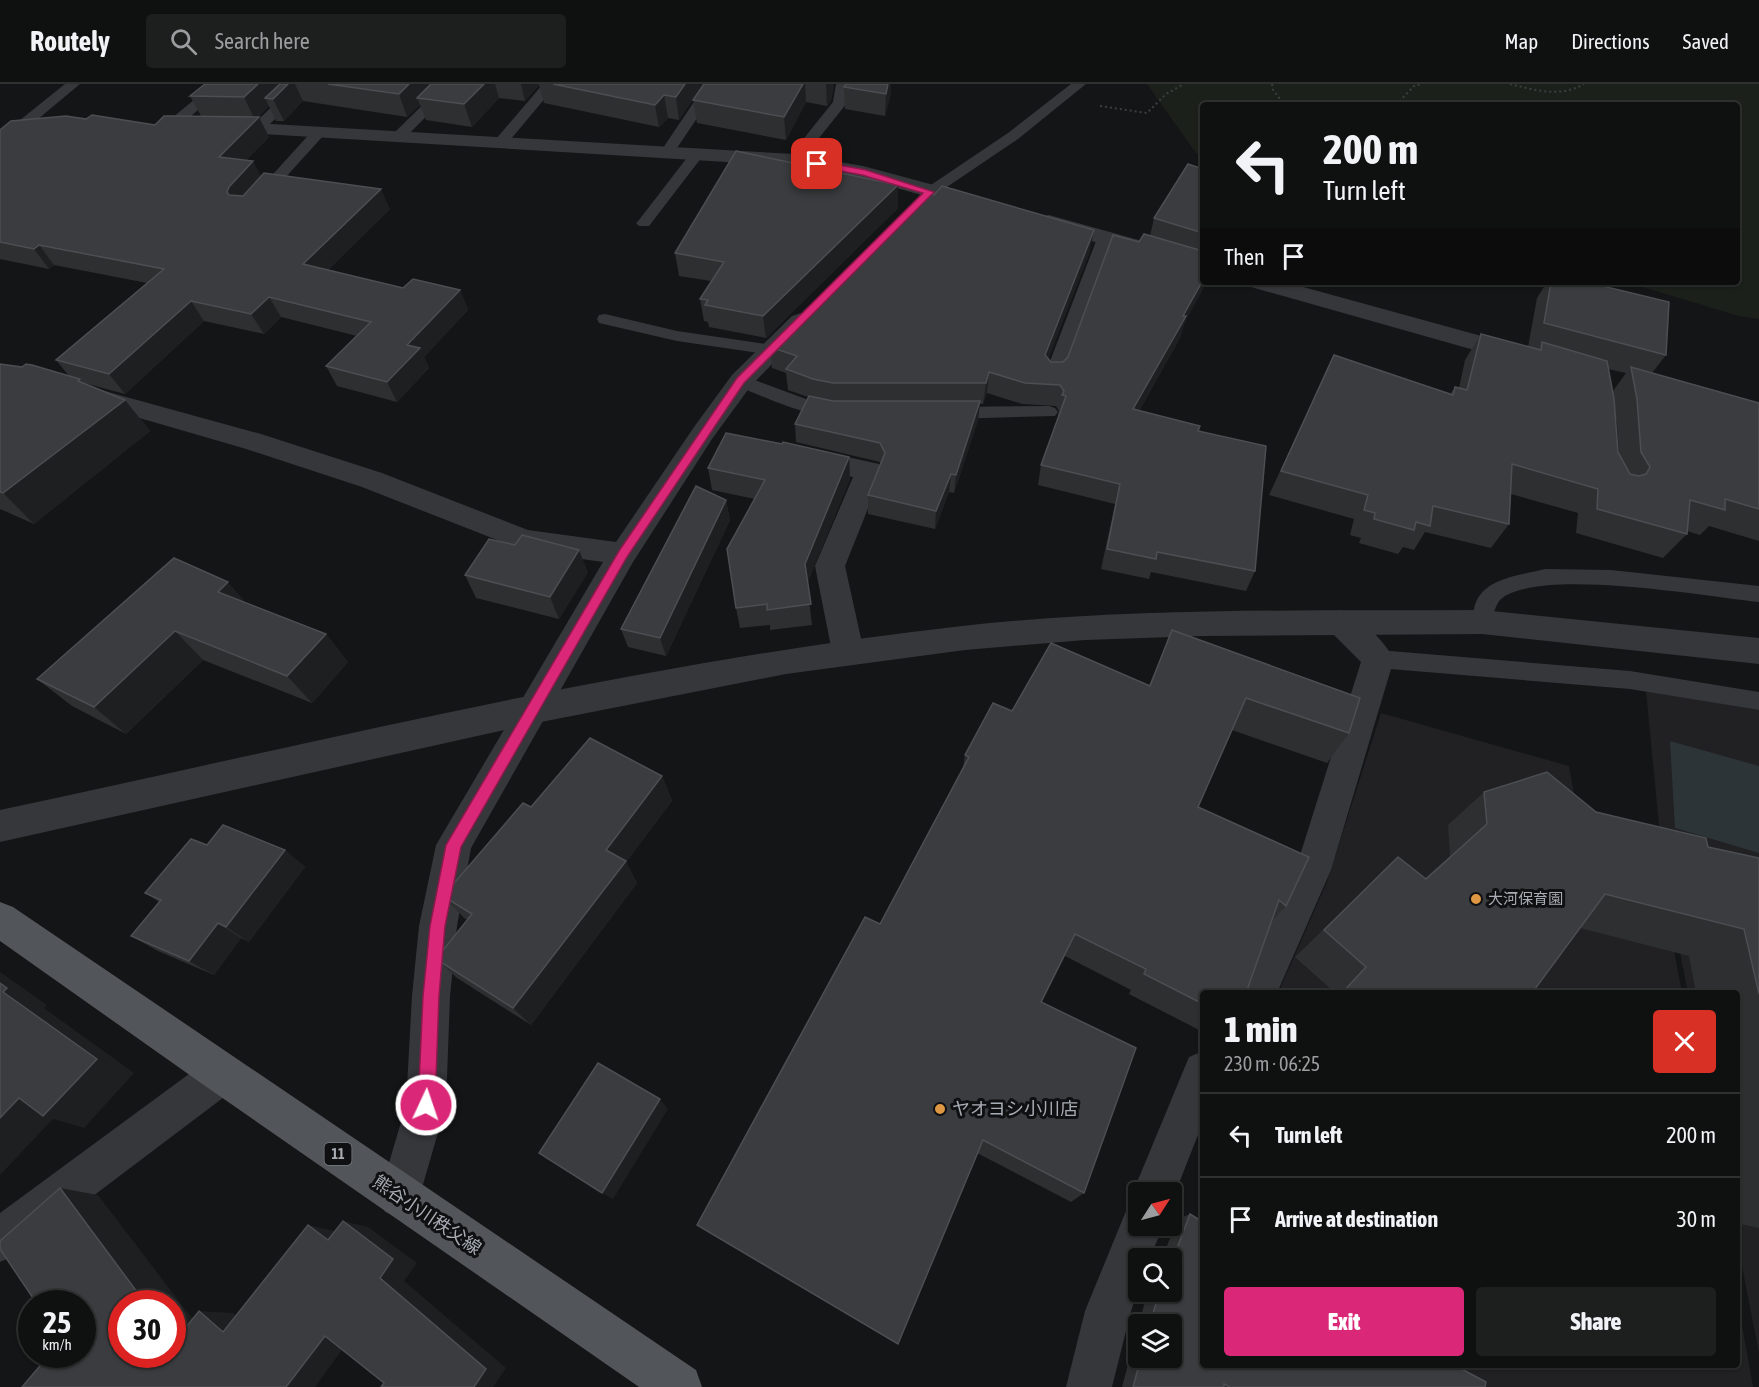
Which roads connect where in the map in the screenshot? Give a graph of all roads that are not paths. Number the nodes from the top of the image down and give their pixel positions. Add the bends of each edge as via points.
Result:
1 (73, 84) edge
2 (221, 84) edge
3 (303, 84) edge
4 (451, 84) edge
5 (550, 84) edge
6 (713, 84) edge
7 (843, 84) edge
8 (1079, 84) edge
9 (149, 126) edge
10 (171, 126) junction
11 (258, 128) junction
12 (44, 130) edge
13 (319, 132) junction
14 (397, 138) junction
15 (4, 139) edge
16 (501, 142) junction
17 (668, 151) junction
18 (698, 153) junction
19 (794, 160) junction
20 (921, 200) junction
21 (996, 209) edge
22 (247, 212) edge
23 (1029, 217) edge
24 (644, 223) dead end
25 (1106, 236) junction
26 (1200, 265) edge
27 (1270, 285) edge
28 (814, 308) edge
29 (605, 320) dead end
30 (772, 350) junction
31 (1544, 363) edge
32 (1053, 377) edge
33 (0, 378) edge
34 (741, 381) junction
35 (856, 412) edge
36 (1048, 412) dead end
37 (934, 413) edge
38 (780, 451) edge
39 (623, 554) junction
40 (1759, 594) edge
41 (1341, 622) junction
42 (1482, 622) junction
43 (1759, 651) edge
44 (848, 652) junction
45 (1378, 659) junction
46 (1759, 701) edge
47 (531, 710) junction
48 (0, 826) edge
49 (0, 919) edge
50 (1258, 990) edge
51 (222, 1074) junction
52 (1200, 1078) edge
53 (1158, 1182) edge
54 (400, 1197) junction
55 (1137, 1236) edge
56 (0, 1240) edge
57 (679, 1387) edge
58 (1089, 1387) edge

1 - 15 lane
2 - 10 lane
3 - 11 lane
4 - 14 lane
5 - 16 lane
6 - 17 lane
7 - 19 lane via 840,103
8 - 20 lane
9 - 10 street
10 - 11 street
11 - 13 street
12 - 15 street
13 - 14 street
13 - 22 lane
14 - 16 street
16 - 17 street
17 - 18 street
18 - 19 street
18 - 24 lane
19 - 20 street via 863,172
20 - 21 street
23 - 25 street
25 - 26 street
25 - 32 lane
27 - 31 street
28 - 30 street
29 - 30 lane via 677,336
30 - 34 street
33 - 39 street via 61,387 252,441 372,480 525,540
34 - 35 lane via 810,407
34 - 39 street via 714,436
36 - 37 lane
38 - 44 street via 869,471 830,566
39 - 47 street
40 - 42 lane via 1611,578 1545,577 1498,590 1486,601
41 - 42 street
41 - 44 street via 1085,628
41 - 45 street
42 - 43 street
44 - 47 street
45 - 46 lane via 1630,680
45 - 50 street via 1313,870
47 - 48 street
47 - 54 street via 454,845 438,926 426,1105
49 - 51 main road, 熊谷小川秩父線 / 11
51 - 54 main road, 熊谷小川秩父線 / 11
51 - 56 street
52 - 53 street
54 - 57 main road, 熊谷小川秩父線 / 11
55 - 58 street via 1108,1311

